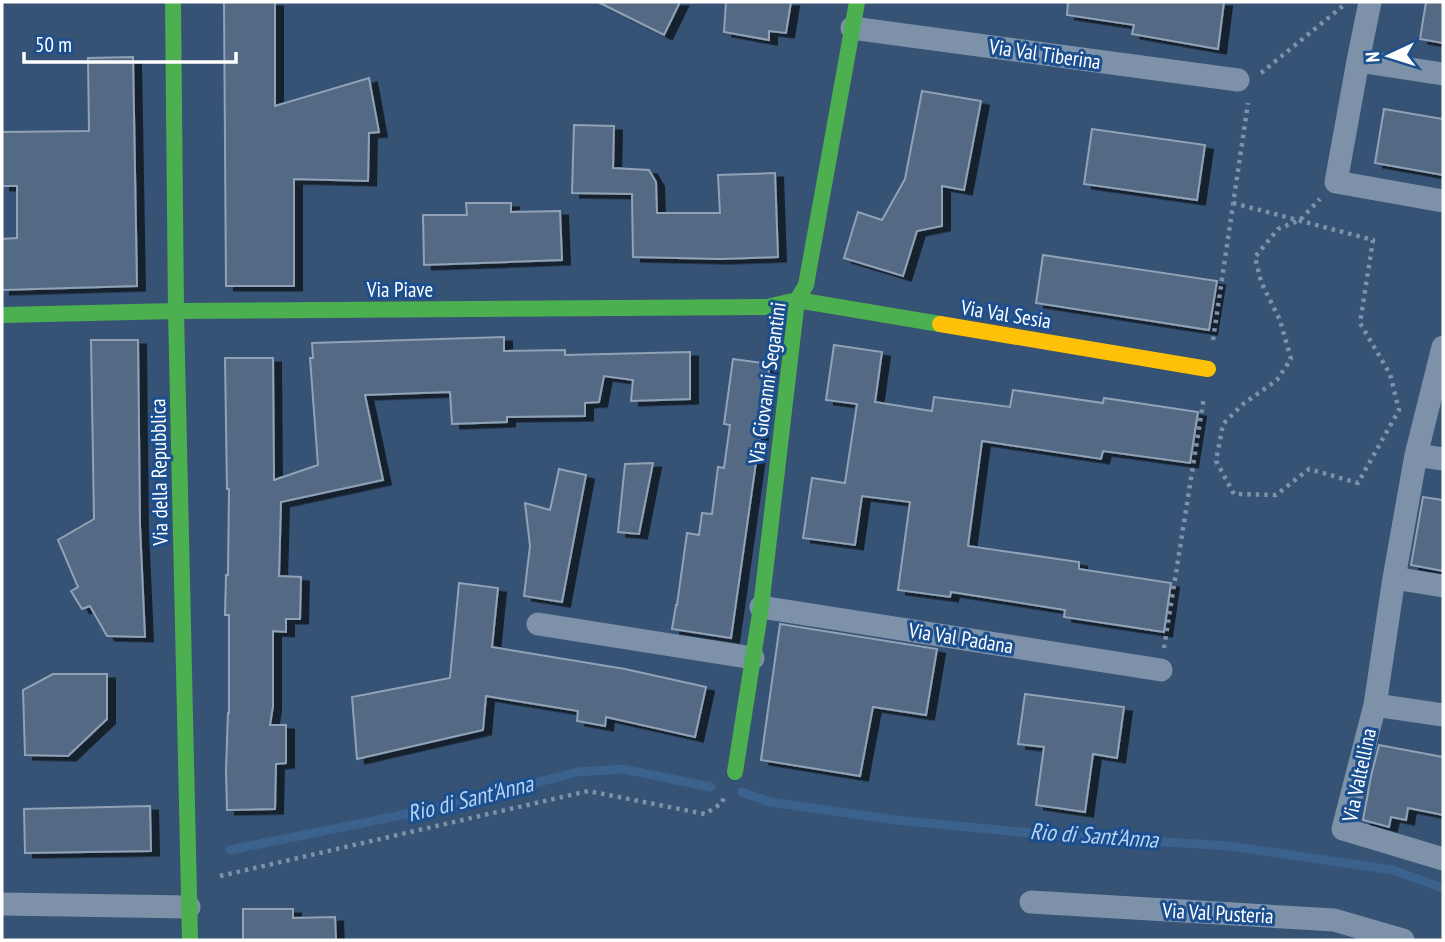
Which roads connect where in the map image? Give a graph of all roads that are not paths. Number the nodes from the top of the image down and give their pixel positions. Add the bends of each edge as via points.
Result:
1 (173, 2) edge
2 (857, 2) edge
3 (1370, 2) edge
4 (852, 28) junction
5 (1358, 61) junction
6 (1443, 74) edge
7 (1237, 80) road end
8 (1443, 201) edge
9 (797, 300) junction
10 (176, 311) junction
11 (2, 315) edge
12 (1443, 347) edge
13 (1208, 369) dead end
14 (1416, 455) junction
15 (1443, 459) edge
16 (1394, 578) junction
17 (1443, 586) edge
18 (761, 607) junction
19 (538, 624) dead end
20 (753, 658) junction
21 (1161, 670) dead end
22 (1375, 705) junction
23 (1443, 715) edge
24 (735, 772) road end
25 (1443, 859) edge
26 (1031, 902) dead end
27 (2, 904) edge
28 (189, 907) junction
29 (190, 940) edge
30 (1403, 940) edge

1 - 10 street, Via della Repubblica
2 - 4 street, Via Giovanni Segantini
3 - 5 street
4 - 7 street, Via Val Tiberina
4 - 9 street, Via Giovanni Segantini via 806,285
5 - 6 street
5 - 8 street via 1336,182
9 - 10 street, Via Piave via 767,307
9 - 13 street, Via Val Sesia
9 - 18 street, Via Giovanni Segantini
10 - 11 street, Via Piave
10 - 28 street, Via della Repubblica
12 - 14 street, Via Valtellina
14 - 15 street
14 - 16 street, Via Valtellina
16 - 17 street
16 - 22 street, Via Valtellina
18 - 20 street, Via Giovanni Segantini
18 - 21 street, Via Val Padana
19 - 20 street
20 - 24 street, Via Giovanni Segantini
22 - 23 street, Via Valtellina
22 - 25 street, Via Valtellina via 1343,829
26 - 30 street, Via Val Pusteria via 1334,920
27 - 28 street
28 - 29 street, Via della Repubblica

